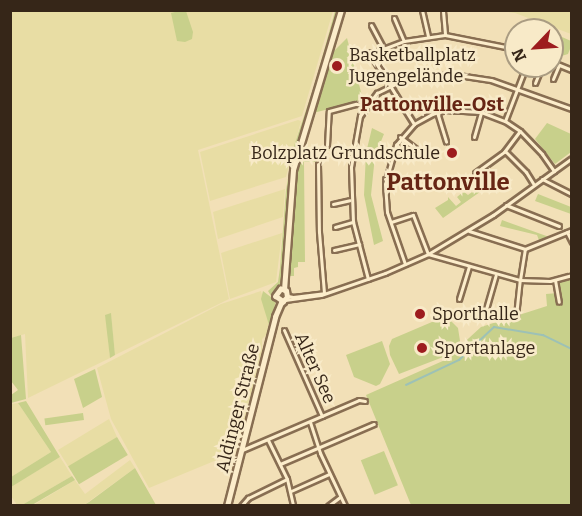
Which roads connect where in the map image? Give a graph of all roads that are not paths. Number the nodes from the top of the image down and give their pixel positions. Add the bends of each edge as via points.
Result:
1 (341, 10) edge
2 (422, 10) edge
3 (443, 11) edge
4 (394, 18) dead end
5 (371, 26) dead end
6 (445, 35) junction
7 (428, 36) junction
8 (404, 41) junction
9 (504, 47) edge
10 (383, 48) junction
11 (522, 78) edge
12 (537, 78) edge
13 (535, 83) dead end
14 (389, 86) junction
15 (518, 88) junction
16 (366, 105) junction
17 (572, 109) edge
18 (437, 112) junction
19 (481, 112) junction
20 (505, 121) junction
21 (414, 124) junction
22 (520, 131) junction
23 (400, 137) junction
24 (474, 138) dead end
25 (446, 141) dead end
26 (327, 145) dead end
27 (505, 151) junction
28 (425, 156) dead end
29 (572, 158) edge
30 (318, 164) dead end
31 (554, 171) junction
32 (475, 172) dead end
33 (385, 179) junction
34 (542, 180) junction
35 (412, 182) dead end
36 (534, 185) junction
37 (572, 194) edge
38 (350, 200) junction
39 (333, 204) dead end
40 (506, 205) junction
41 (353, 222) junction
42 (390, 222) junction
43 (559, 226) dead end
44 (335, 227) dead end
45 (572, 230) edge
46 (469, 231) junction
47 (567, 232) junction
48 (572, 242) edge
49 (358, 244) junction
50 (525, 249) junction
51 (334, 250) dead end
52 (428, 254) junction
53 (405, 264) junction
54 (468, 267) junction
55 (496, 275) junction
56 (569, 276) dead end
57 (368, 279) junction
58 (520, 280) junction
59 (555, 280) junction
60 (282, 290) junction
61 (324, 293) junction
62 (283, 299) junction
63 (459, 299) dead end
64 (559, 302) dead end
65 (486, 309) dead end
66 (516, 316) dead end
67 (284, 330) dead end
68 (365, 401) dead end
69 (322, 416) junction
70 (310, 422) junction
71 (374, 424) dead end
72 (268, 440) junction
73 (319, 448) junction
74 (242, 450) junction
75 (280, 464) junction
76 (329, 474) junction
77 (287, 479) junction
78 (291, 491) junction
79 (340, 497) junction
80 (227, 506) edge
81 (241, 506) edge
82 (293, 506) edge
83 (328, 506) edge
84 (345, 506) edge

1 - 60 main road, Aldinger Straße via 297,154
2 - 7 street
3 - 6 street
4 - 8 street
5 - 10 street
6 - 7 street
6 - 9 street
7 - 8 street
8 - 10 street
10 - 14 street via 369,53
11 - 15 street
12 - 13 street
14 - 15 street via 419,75 441,73
14 - 16 street
14 - 21 street
15 - 17 street
15 - 20 street
16 - 26 street via 329,111
16 - 38 street via 353,146
18 - 19 street
18 - 21 street
18 - 25 street
19 - 20 street
19 - 24 street
20 - 22 street
21 - 23 street
22 - 27 street
22 - 31 street
23 - 28 street
23 - 33 street
27 - 32 street
27 - 36 street
29 - 31 street
30 - 61 street
31 - 34 street
33 - 35 street
33 - 42 street
34 - 36 street
34 - 37 street
36 - 40 street
38 - 39 street
38 - 41 street
40 - 43 street
40 - 46 street
41 - 44 street
41 - 49 street
42 - 52 street via 413,214
42 - 53 street
45 - 47 street
46 - 50 street
46 - 52 street
47 - 48 street
47 - 50 street
49 - 51 street
49 - 57 street
50 - 58 street
52 - 53 street
52 - 54 street
53 - 57 street
54 - 55 street
54 - 63 street
55 - 58 street
55 - 65 street
56 - 59 street
57 - 61 street
58 - 59 street
58 - 66 street
59 - 64 street
60 - 62 main road
60 - 62 main road, Aldinger Straße via 276,294
61 - 62 street via 300,300
62 - 74 main road, Aldinger Straße
67 - 69 street, Alter See
68 - 69 street via 360,399
69 - 70 street
70 - 72 street
70 - 73 street
71 - 73 street
72 - 74 street
72 - 75 street
73 - 75 street
73 - 76 street
74 - 80 main road, Aldinger Straße
75 - 77 street
76 - 78 street
76 - 79 street
77 - 78 street
77 - 81 street via 248,498
78 - 82 street
79 - 83 street
79 - 84 street

